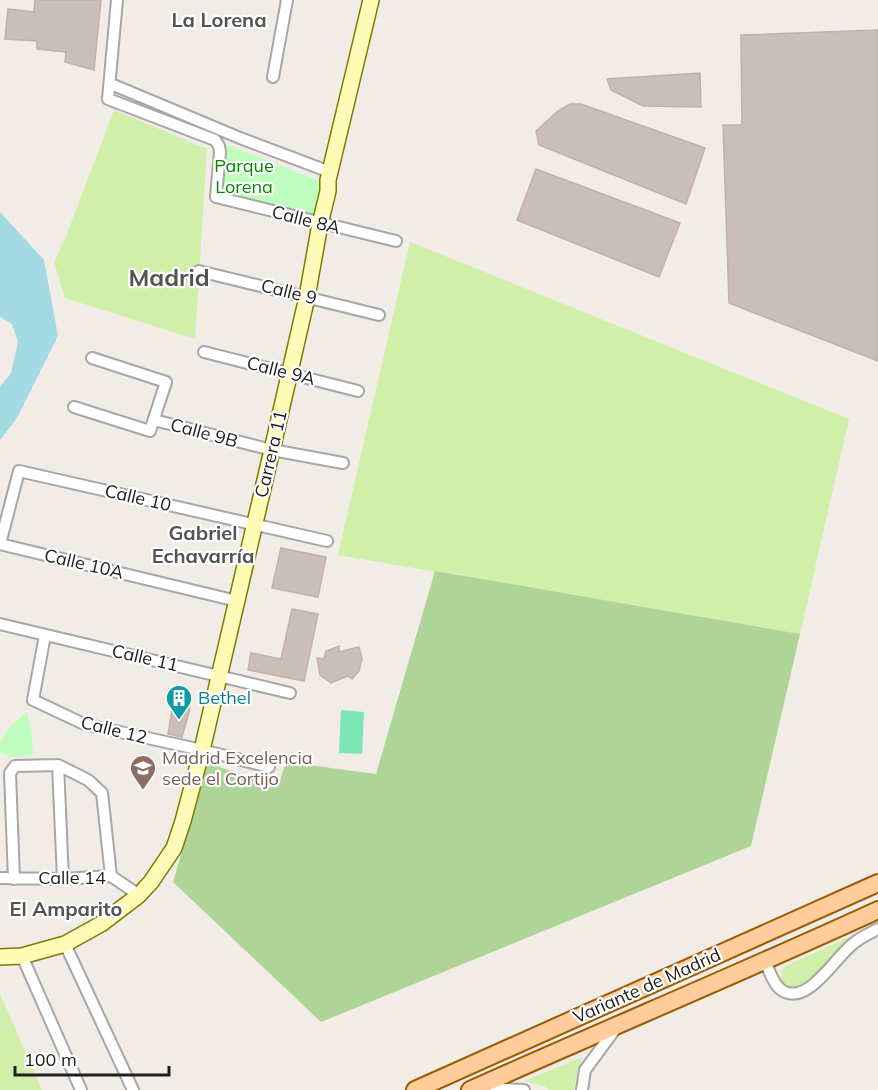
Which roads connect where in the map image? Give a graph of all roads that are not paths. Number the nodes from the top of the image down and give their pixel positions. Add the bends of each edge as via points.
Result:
1 (117, 0) edge
2 (287, 0) edge
3 (371, 0) edge
4 (273, 77) dead end
5 (111, 84) junction
6 (330, 172) junction
7 (320, 224) junction
8 (396, 241) dead end
9 (199, 271) dead end
10 (307, 297) junction
11 (379, 315) dead end
12 (204, 351) dead end
13 (92, 358) dead end
14 (289, 373) junction
15 (358, 391) dead end
16 (74, 407) dead end
17 (154, 420) junction
18 (272, 450) junction
19 (343, 463) dead end
20 (255, 524) junction
21 (327, 542) dead end
22 (0, 544) edge
23 (237, 600) junction
24 (0, 624) edge
25 (45, 635) junction
26 (219, 676) junction
27 (290, 693) dead end
28 (201, 750) junction
29 (58, 765) junction
30 (268, 767) dead end
31 (111, 876) junction
32 (0, 878) edge
33 (14, 879) junction
34 (63, 879) junction
35 (878, 883) edge
36 (139, 895) junction
37 (878, 910) edge
38 (878, 929) edge
39 (64, 944) junction
40 (22, 956) junction
41 (0, 957) edge
42 (765, 962) junction
43 (620, 1023) junction
44 (473, 1089) edge
45 (81, 1090) edge
46 (133, 1090) edge
47 (415, 1090) edge
48 (524, 1090) edge
49 (582, 1090) edge

1 - 5 street
2 - 4 street
3 - 6 street, Carrera 11
5 - 6 street
5 - 7 street, Calle 8A via 108,99 215,140 220,152 216,197
6 - 7 street, Carrera 11
7 - 8 street, Calle 8A
7 - 10 street, Carrera 11
9 - 10 street, Calle 9
10 - 11 street, Calle 9
10 - 14 street, Carrera 11
12 - 14 street, Calle 9A
13 - 17 street via 166,382
14 - 15 street, Calle 9A
14 - 18 street, Carrera 11
16 - 17 street, Calle 9B via 150,431
17 - 18 street, Calle 9B
18 - 19 street, Calle 9B
18 - 20 street, Carrera 11
20 - 21 street, Calle 10
20 - 22 street, Calle 10 via 20,471
20 - 23 street, Carrera 11
22 - 23 street, Calle 10A
23 - 26 street, Carrera 11
24 - 25 street, Calle 11
25 - 26 street, Calle 11
25 - 28 street, Calle 12 via 33,700 84,724
26 - 27 street, Calle 11
26 - 28 street, Carrera 11
28 - 30 street, Calle 12
28 - 36 street, Carrera 11 via 174,848
29 - 31 street via 78,774 102,793
29 - 33 street via 15,766 10,773
29 - 34 street
31 - 34 street, Calle 14
31 - 36 street, Calle 14
32 - 33 street, Calle 14
33 - 34 street, Calle 14
35 - 47 main road, Variante de Madrid
36 - 39 street, Carrera 11 via 101,924
37 - 42 main road, Variante de Madrid
38 - 42 street via 853,943 811,987 798,993 785,992 776,985
39 - 40 street, Carrera 11
39 - 46 street
40 - 41 street, Carrera 11
40 - 45 street
42 - 43 main road, Variante de Madrid
43 - 44 main road, Variante de Madrid
43 - 49 street via 585,1070
44 - 48 street

